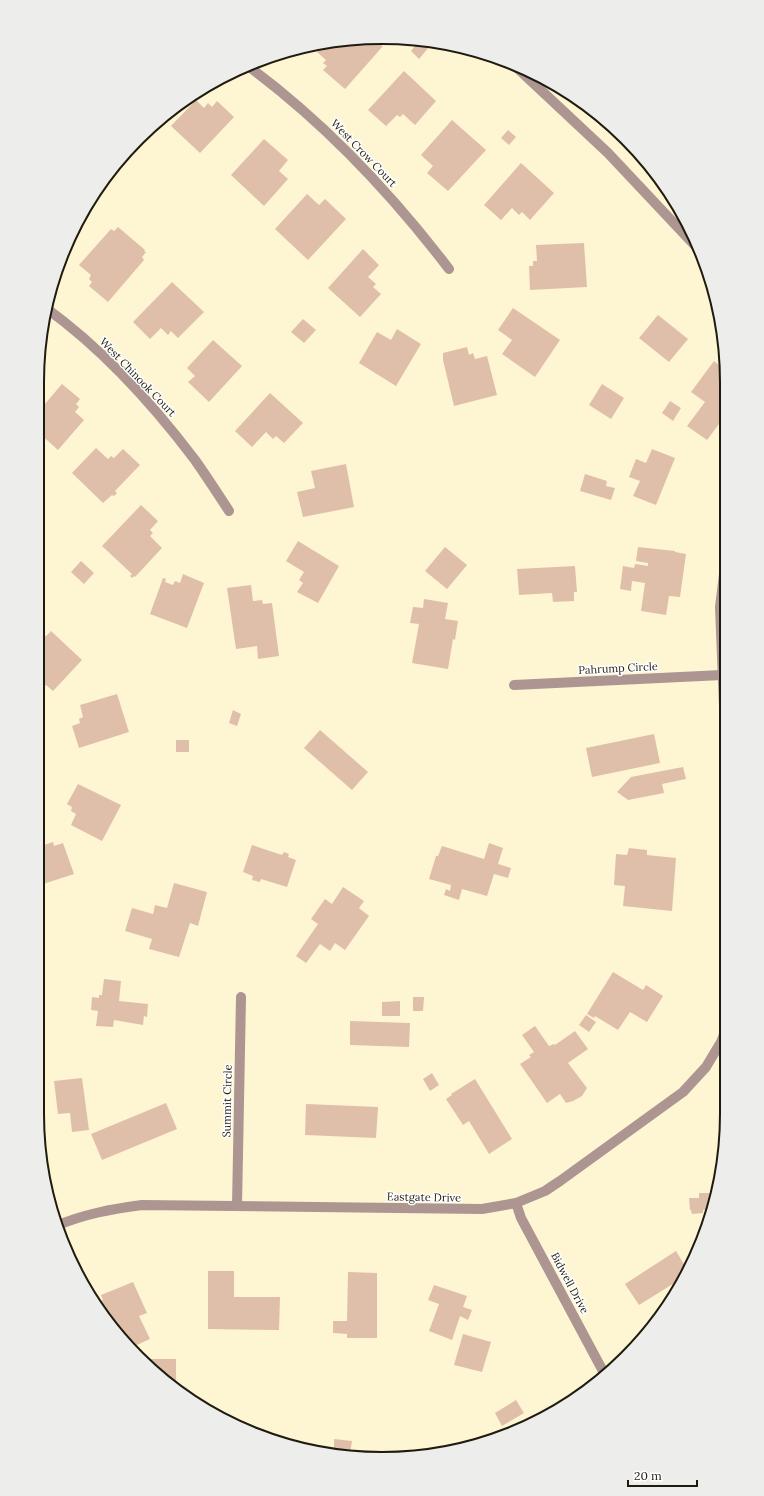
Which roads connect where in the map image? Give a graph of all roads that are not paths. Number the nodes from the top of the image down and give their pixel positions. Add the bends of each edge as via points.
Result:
1 (253, 70) edge
2 (527, 77) edge
3 (685, 232) edge
4 (449, 269) dead end
5 (51, 312) edge
6 (229, 512) dead end
7 (720, 675) edge
8 (514, 685) dead end
9 (241, 997) dead end
10 (720, 1044) edge
11 (516, 1203) junction
12 (237, 1206) junction
13 (62, 1223) edge
14 (602, 1370) edge

1 - 4 street, West Crow Court via 324,129 379,184
2 - 3 street via 608,153
5 - 6 street, West Chinook Court via 108,360 155,409 196,462
7 - 8 street, Pahrump Circle
9 - 12 street, Summit Circle
10 - 11 street, Eastgate Drive via 706,1067 683,1092 545,1191
11 - 12 street, Eastgate Drive via 482,1209
11 - 14 street, Bidwell Drive via 521,1218
12 - 13 street, Eastgate Drive via 142,1205 105,1210

